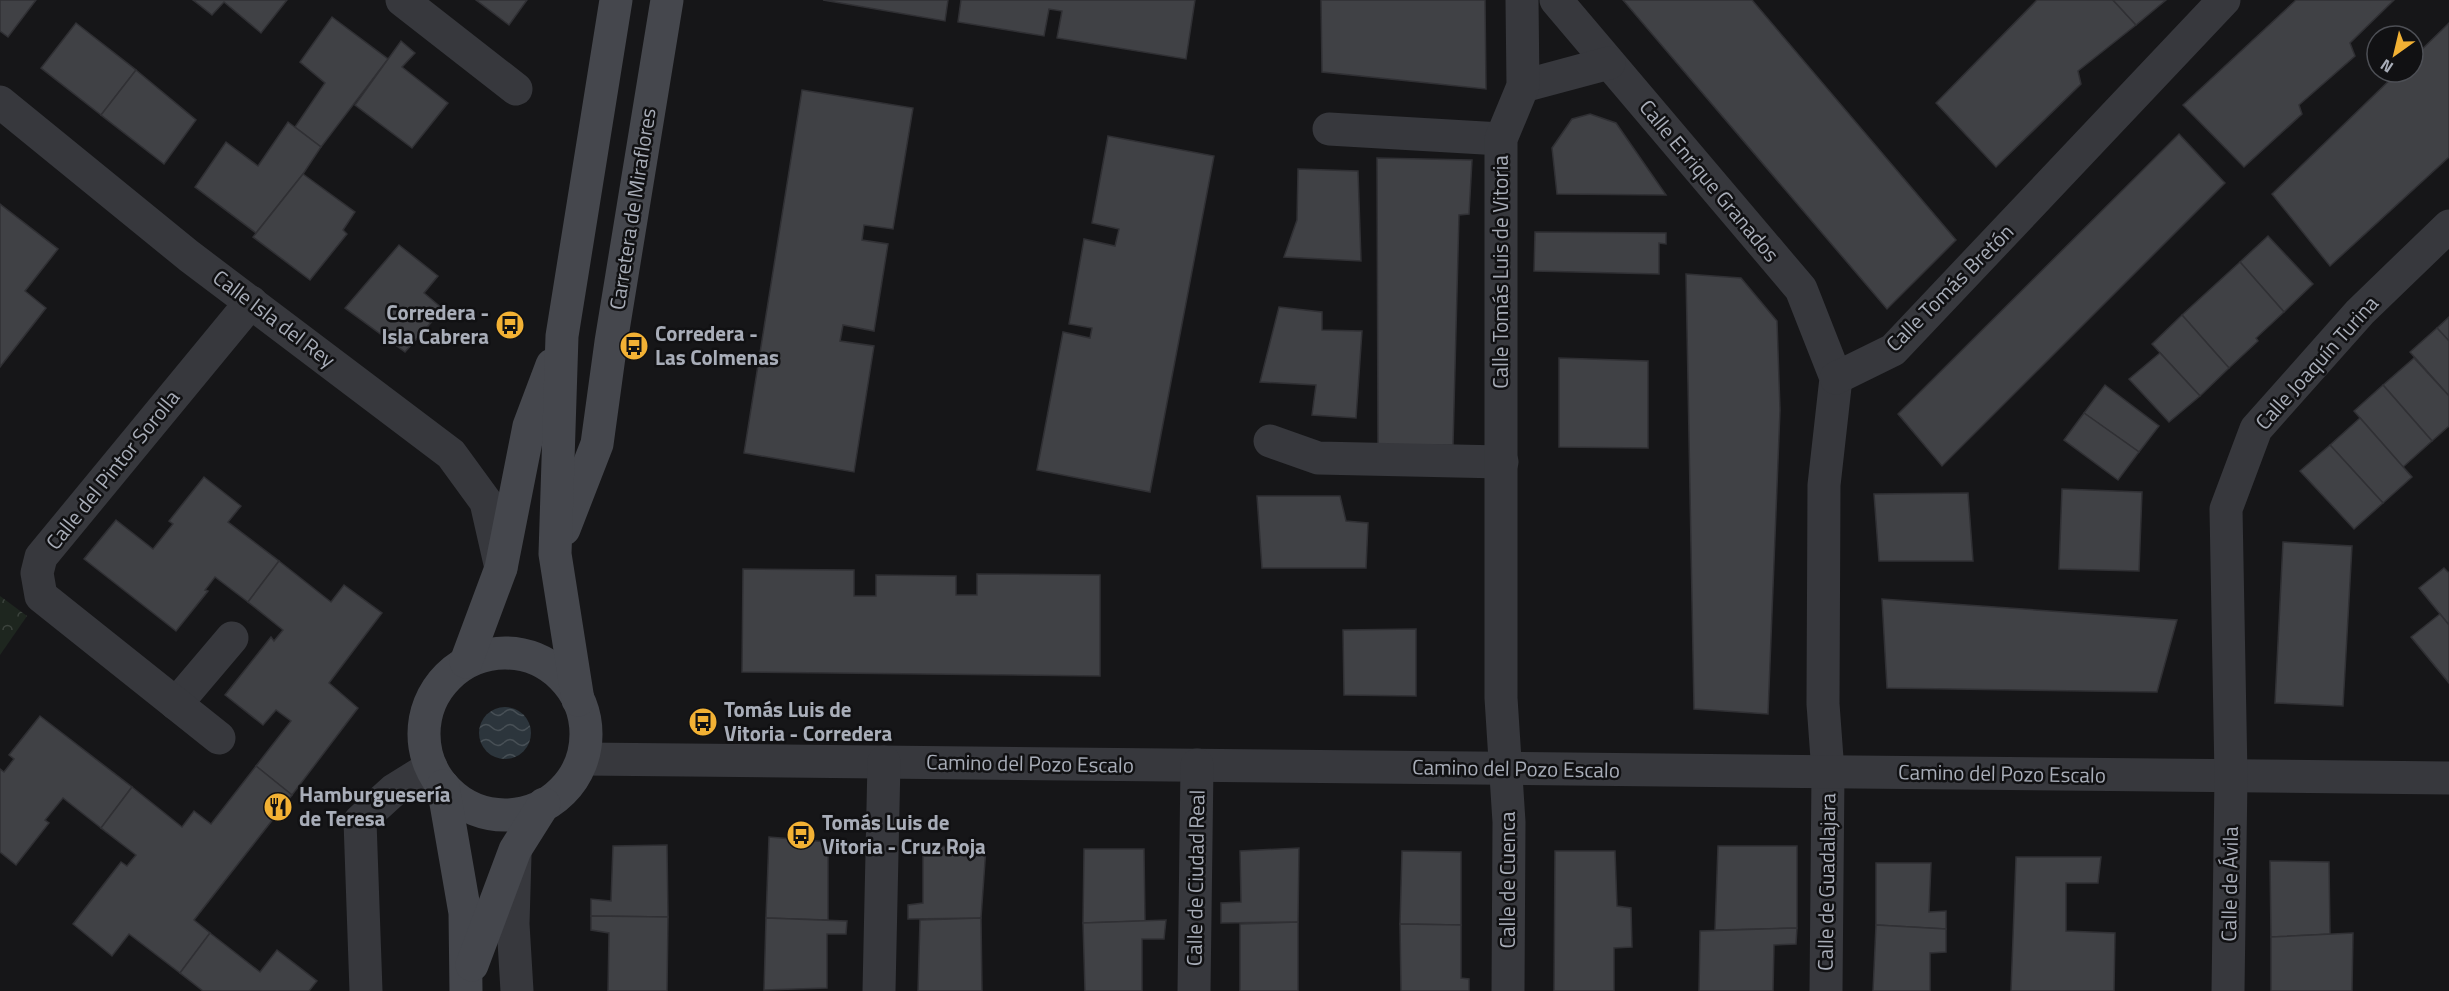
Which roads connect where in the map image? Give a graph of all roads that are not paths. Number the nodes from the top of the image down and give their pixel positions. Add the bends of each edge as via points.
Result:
1 (402, 0) edge
2 (616, 0) edge
3 (667, 0) edge
4 (1522, 0) edge
5 (1556, 0) edge
6 (2224, 0) edge
7 (1609, 63) junction
8 (1523, 86) junction
9 (516, 89) dead end
10 (0, 102) edge
11 (1329, 129) dead end
12 (1501, 139) junction
13 (2449, 226) edge
14 (250, 302) junction
15 (562, 336) junction
16 (1836, 378) junction
17 (1270, 441) dead end
18 (1502, 462) junction
19 (555, 554) junction
20 (501, 568) junction
21 (232, 638) dead end
22 (466, 662) junction
23 (578, 700) junction
24 (176, 704) junction
25 (219, 738) dead end
26 (583, 759) junction
27 (884, 762) junction
28 (1197, 765) junction
29 (1507, 769) junction
30 (1828, 772) junction
31 (437, 776) junction
32 (2231, 776) junction
33 (2449, 778) edge
34 (544, 804) junction
35 (515, 850) junction
36 (466, 986) edge
37 (366, 991) edge
38 (517, 991) edge
39 (879, 991) edge
40 (1194, 991) edge
41 (1508, 991) edge
42 (1826, 991) edge
43 (2228, 991) edge

1 - 9 street
2 - 15 main road, Carretera de Miraflores
3 - 19 main road, Carretera de Miraflores via 597,444
4 - 8 street, Calle Tomás Luis de Vitoria
5 - 7 street, Calle Enrique Granados
6 - 16 street, Calle Tomás Bretón via 1893,351
7 - 8 street
7 - 16 street, Calle Enrique Granados via 1801,289
8 - 12 street, Calle Tomás Luis de Vitoria
10 - 14 street, Calle Isla del Rey
11 - 12 street
12 - 18 street, Calle Tomás Luis de Vitoria
13 - 32 street, Calle Joaquín Turina via 2360,312 2256,429 2226,509
14 - 20 street, Calle Isla del Rey via 451,454 486,502
14 - 24 street, Calle del Pintor Sorolla via 41,557 37,573 41,596
15 - 19 main road, Carretera de Miraflores
15 - 20 main road, Carretera de Miraflores via 529,426
16 - 30 street via 1824,485 1823,704
17 - 18 street via 1318,458
18 - 29 street, Calle Tomás Luis de Vitoria via 1502,698
19 - 23 main road, Carretera de Miraflores
20 - 22 main road, Carretera de Miraflores
21 - 24 street
22 - 23 main road via 491,653 517,654 543,662 564,678
22 - 31 main road via 446,677 432,696 425,719 424,743
23 - 26 main road via 585,728
24 - 25 street, Calle del Pintor Sorolla
26 - 27 street, Camino del Pozo Escalo
26 - 34 main road via 561,792
27 - 28 street, Camino del Pozo Escalo
27 - 39 street
28 - 29 street, Camino del Pozo Escalo
28 - 40 street, Calle de Ciudad Real
29 - 30 street, Camino del Pozo Escalo
29 - 41 street, Calle de Cuenca
30 - 32 street, Camino del Pozo Escalo
30 - 42 street, Calle de Guadalajara
31 - 34 main road via 459,801 480,811 524,813
31 - 36 main road via 465,913
31 - 37 street via 394,790 360,821
32 - 33 street, Camino del Pozo Escalo
32 - 43 street, Calle de Ávila
34 - 35 main road
35 - 36 main road
35 - 38 street via 513,924

